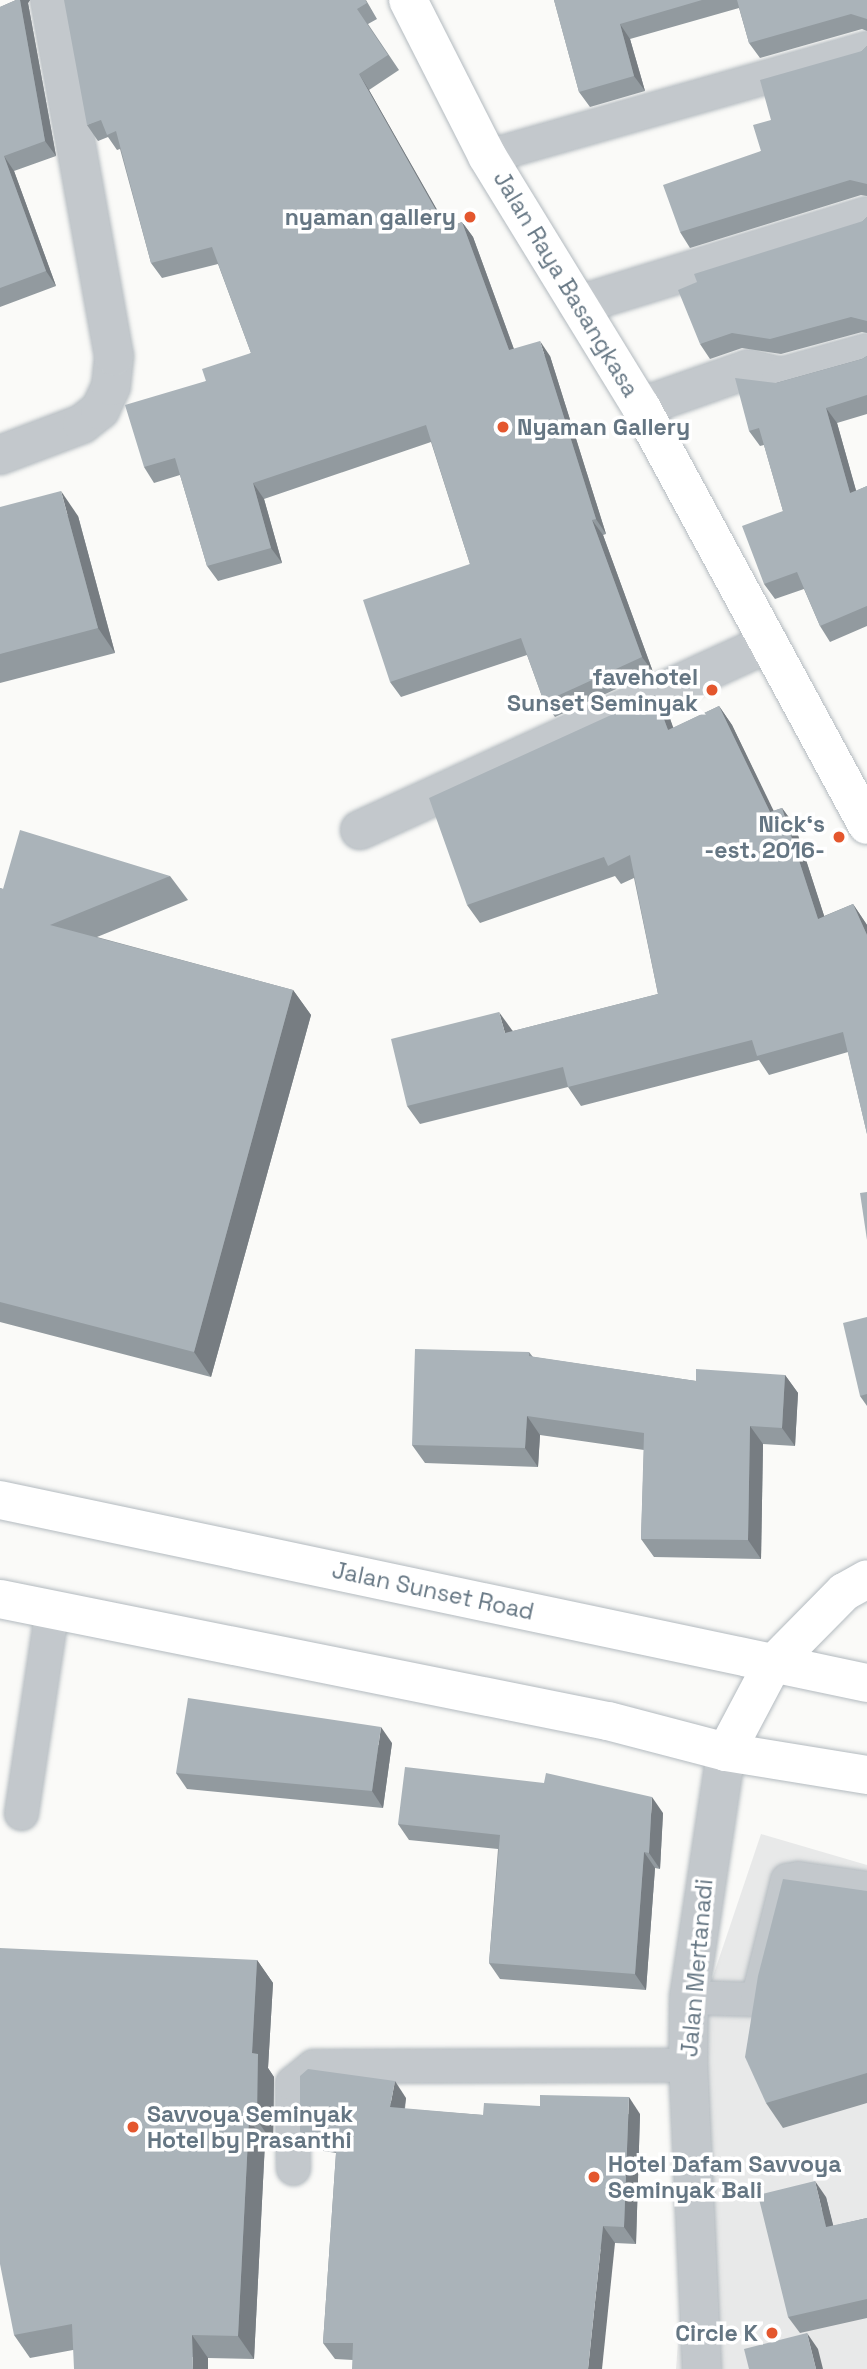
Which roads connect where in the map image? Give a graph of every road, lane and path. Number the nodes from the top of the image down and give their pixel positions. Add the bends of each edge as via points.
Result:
1 (50, 0) edge
2 (408, 0) edge
3 (867, 48) edge
4 (487, 156) junction
5 (867, 216) edge
6 (578, 305) junction
7 (867, 353) edge
8 (641, 407) junction
9 (0, 455) edge
10 (769, 643) junction
11 (855, 776) edge
12 (867, 825) edge
13 (360, 830) dead end
14 (0, 1500) edge
15 (867, 1579) edge
16 (0, 1599) edge
17 (51, 1608) junction
18 (772, 1665) junction
19 (867, 1683) edge
20 (726, 1752) junction
21 (867, 1775) edge
22 (21, 1813) dead end
23 (867, 1888) edge
24 (689, 1997) junction
25 (688, 2065) junction
26 (293, 2168) dead end
27 (702, 2369) edge

1 - 9 street via 114,356 111,386 100,410 82,424
2 - 4 main road, Jalan Raya Basangkasa
3 - 4 lane
4 - 6 main road, Jalan Raya Basangkasa
5 - 6 street
6 - 8 main road, Jalan Raya Basangkasa
7 - 8 street via 781,377 749,369
8 - 10 main road, Jalan Raya Basangkasa
10 - 11 main road, Jalan Raya Basangkasa
10 - 13 street
11 - 12 main road, Jalan Raya Basangkasa
14 - 18 main road, Jalan Sunset Road
15 - 18 main road, Jalan Mertanadi via 844,1592
16 - 17 main road
17 - 20 main road via 608,1721
17 - 22 lane
18 - 19 main road, Jalan Sunset Road
18 - 20 main road, Jalan Mertanadi
20 - 21 main road
20 - 24 street, Jalan Mertanadi
23 - 24 lane via 787,1880 757,1999
24 - 25 street, Jalan Mertanadi
25 - 26 lane via 313,2066 292,2083
25 - 27 street, Jalan Mertanadi

